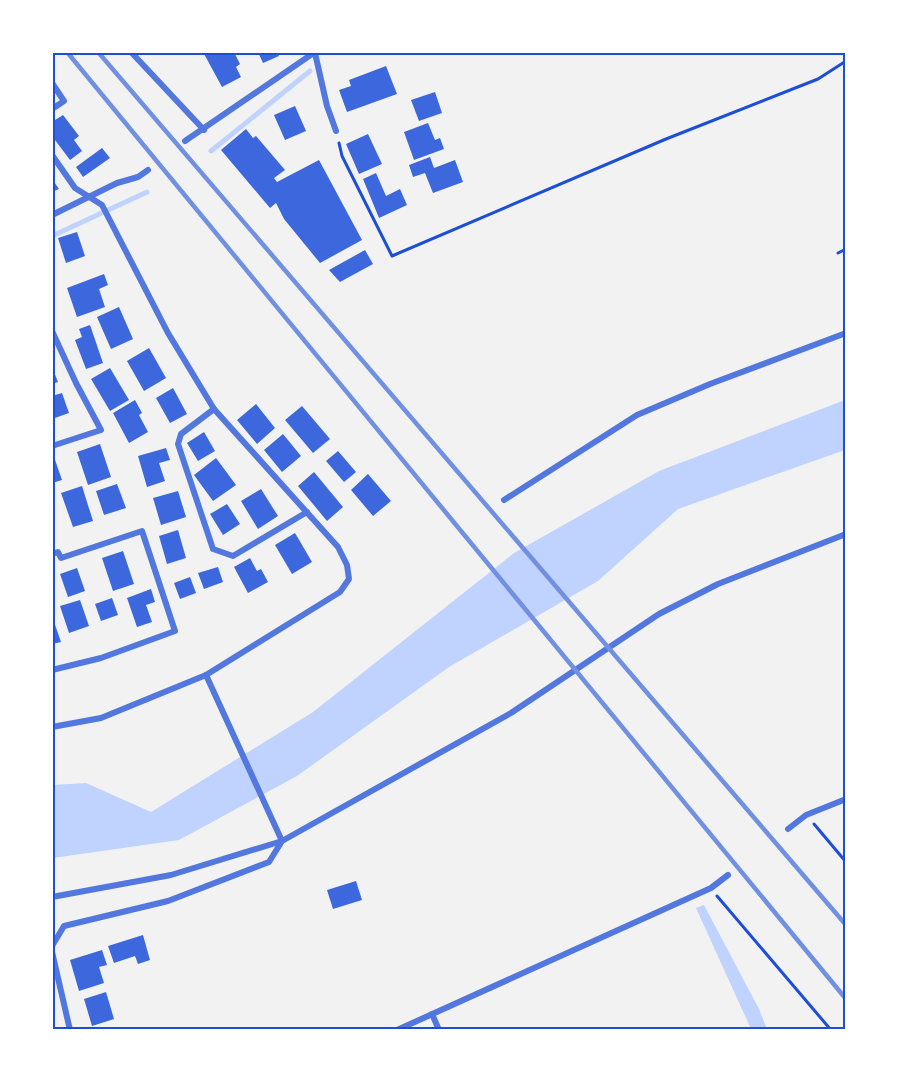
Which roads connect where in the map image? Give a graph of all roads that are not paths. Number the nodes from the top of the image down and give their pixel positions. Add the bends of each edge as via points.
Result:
1 (131, 52) edge
2 (315, 53) edge
3 (52, 83) edge
4 (52, 109) edge
5 (204, 130) junction
6 (336, 131) road end
7 (185, 141) dead end
8 (52, 155) edge
9 (148, 170) dead end
10 (88, 197) junction
11 (52, 215) edge
12 (52, 331) edge
13 (846, 333) edge
14 (214, 409) junction
15 (52, 446) edge
16 (504, 500) dead end
17 (307, 512) junction
18 (846, 534) edge
19 (52, 554) edge
20 (52, 670) edge
21 (206, 675) junction
22 (52, 727) edge
23 (846, 799) edge
24 (788, 830) dead end
25 (282, 841) junction
26 (728, 875) dead end
27 (52, 897) edge
28 (52, 946) edge
29 (52, 952) edge
30 (432, 1014) junction
31 (70, 1029) edge
32 (397, 1029) edge
33 (438, 1029) edge

1 - 5 street
2 - 5 street
2 - 6 street
3 - 4 street via 64,101
5 - 7 street
8 - 10 street via 75,188
9 - 10 street
10 - 11 street
10 - 14 street via 102,205 168,333
12 - 15 street via 101,430
13 - 16 street via 637,415
14 - 17 street
14 - 17 street via 181,434 178,444 213,549 233,556
17 - 21 street via 338,547 349,579 340,592
18 - 25 street via 718,584 659,614 511,714
19 - 20 street via 58,552 62,558 142,531 175,631 102,658
21 - 22 street via 101,718
21 - 25 street
23 - 24 street via 806,814
25 - 27 street via 171,875
25 - 28 street via 269,862 168,901 64,926
26 - 30 street via 711,888
29 - 31 street
30 - 32 street
30 - 33 street

